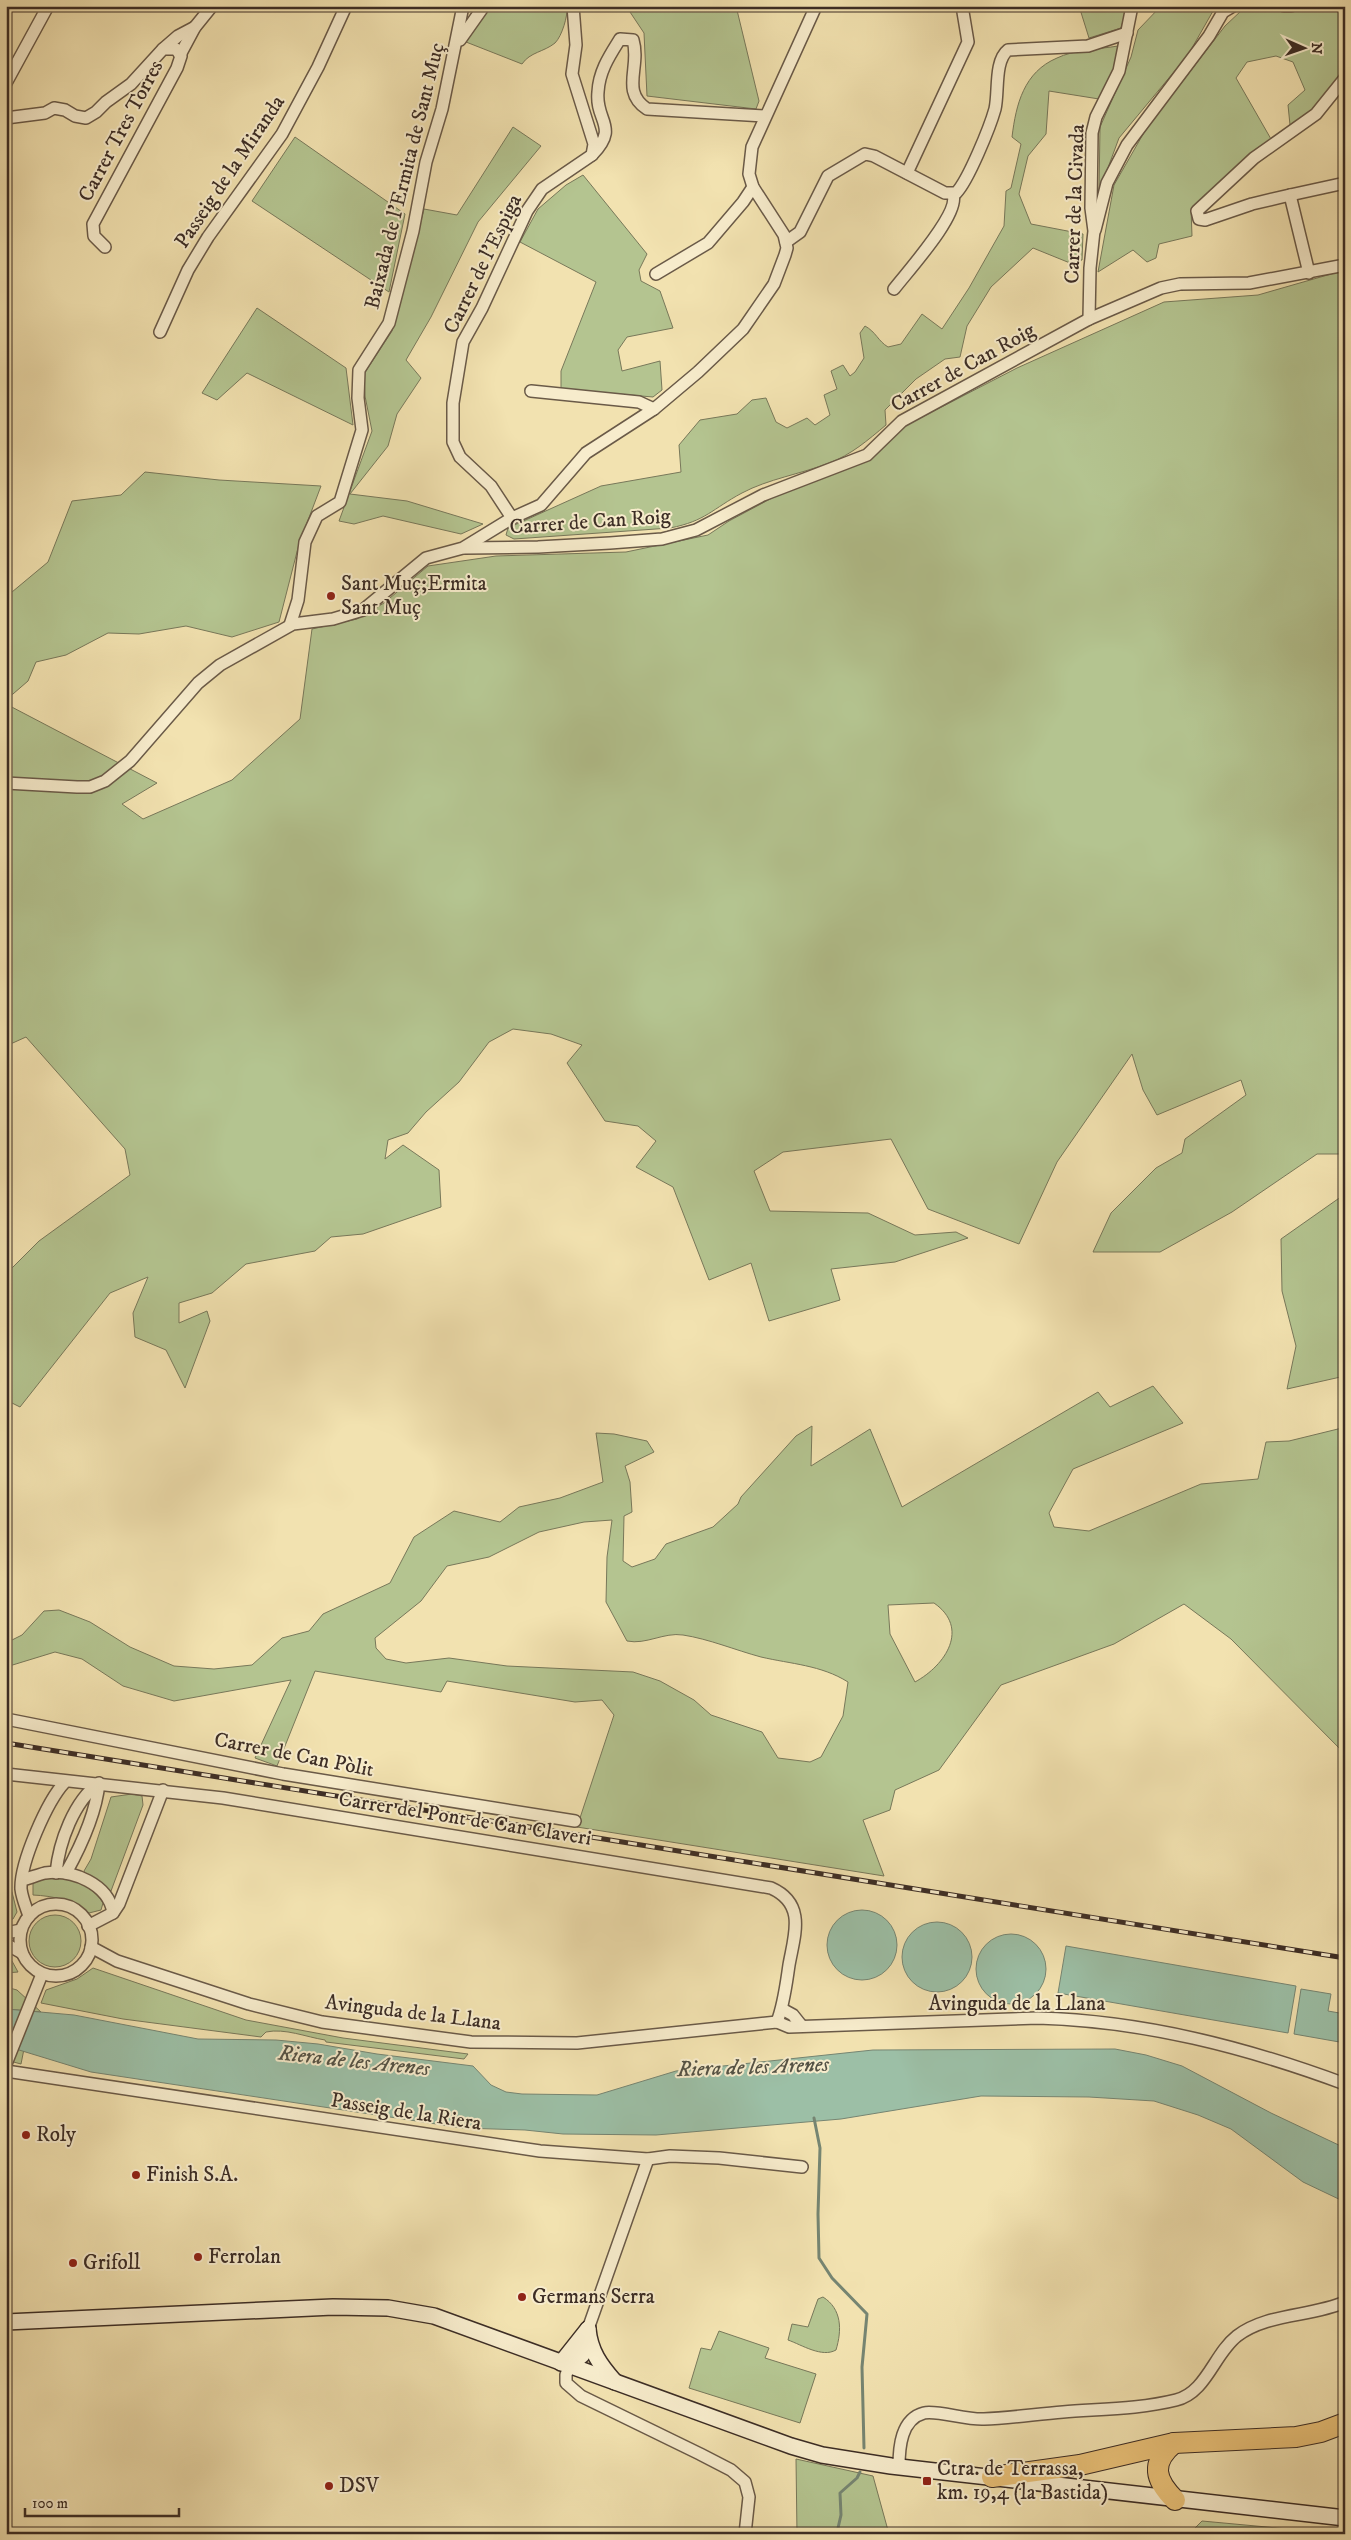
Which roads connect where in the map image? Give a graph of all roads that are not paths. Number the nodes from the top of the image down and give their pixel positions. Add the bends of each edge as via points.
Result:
1 (48, 6) edge
2 (212, 6) edge
3 (346, 6) edge
4 (463, 6) edge
5 (484, 6) edge
6 (573, 6) edge
7 (816, 6) edge
8 (962, 6) edge
9 (1132, 6) edge
10 (1233, 6) edge
11 (1284, 6) edge
12 (1291, 6) edge
13 (195, 27) junction
14 (1127, 33) junction
15 (456, 46) junction
16 (163, 49) junction
17 (180, 55) junction
18 (1345, 78) edge
19 (6, 83) edge
20 (764, 116) junction
21 (6, 118) edge
22 (592, 155) junction
23 (907, 174) junction
24 (1345, 183) edge
25 (753, 187) junction
26 (953, 195) junction
27 (1290, 195) junction
28 (1094, 231) junction
29 (786, 242) junction
30 (106, 247) dead end
31 (1345, 265) edge
32 (1309, 273) junction
33 (656, 274) dead end
34 (894, 289) dead end
35 (1089, 319) junction
36 (160, 332) dead end
37 (531, 391) dead end
38 (654, 409) junction
39 (512, 518) junction
40 (458, 549) junction
41 (290, 625) junction
42 (6, 783) edge
43 (6, 1719) edge
44 (6, 1774) edge
45 (65, 1782) junction
46 (100, 1783) junction
47 (163, 1790) junction
48 (575, 1821) dead end
49 (61, 1873) junction
50 (22, 1880) junction
51 (113, 1913) junction
52 (30, 1916) junction
53 (88, 1926) junction
54 (21, 1930) junction
55 (6, 1933) edge
56 (6, 1944) edge
57 (91, 1947) junction
58 (22, 1953) junction
59 (86, 1959) junction
60 (117, 1961) junction
61 (42, 1974) junction
62 (782, 2009) junction
63 (777, 2022) junction
64 (801, 2025) junction
65 (7, 2065) edge
66 (1345, 2084) edge
67 (648, 2159) junction
68 (802, 2167) dead end
69 (1345, 2302) edge
70 (6, 2322) edge
71 (589, 2336) junction
72 (565, 2365) junction
73 (616, 2383) junction
74 (1345, 2423) edge
75 (1174, 2443) junction
76 (899, 2467) junction
77 (992, 2477) junction
78 (1175, 2500) junction
79 (1345, 2518) edge
80 (745, 2534) edge

1 - 19 street
2 - 13 street
3 - 36 street, Passeig de la Miranda via 282,134 203,245
4 - 15 street, Baixada de l'Ermita de Sant Muç
5 - 15 street
6 - 22 street via 576,45 572,74 594,144
7 - 20 street
8 - 23 street via 968,42
9 - 14 street, Carrer de la Civada
10 - 28 street via 1223,12 1209,36 1127,144 1107,183
11 - 12 street
13 - 16 street
13 - 17 street
14 - 26 street via 1088,46 1017,48 1006,52 1002,58 989,127 961,187
14 - 28 street, Carrer de la Civada via 1117,78 1099,110 1092,133 1091,208
15 - 41 street, Baixada de l'Ermita de Sant Muç via 389,323 358,370 362,421 358,446 340,502 317,516 304,542 298,600
16 - 17 street, Carrer Tres Torres via 176,49
16 - 21 street, Carrer Tres Torres via 131,84 86,118 54,108
17 - 30 street, Carrer Tres Torres via 177,68 93,224 94,236
18 - 27 street via 1316,114 1254,158 1199,208 1197,216 1202,220 1210,219
20 - 22 street, Carrer de l'Espiga via 647,109 637,102 632,93 636,50 633,40 620,38 604,65 597,93 607,134 604,143
20 - 25 street via 752,147 749,174
22 - 39 street, Carrer de l'Espiga via 542,189 527,211 463,342 453,403 453,442 460,457 491,486
23 - 26 street
23 - 29 street via 870,155 851,161 825,180 800,232
24 - 27 street
25 - 29 street
25 - 33 street via 708,243
26 - 34 street via 953,206 937,232
27 - 32 street
28 - 35 street, Carrer de la Civada
29 - 38 street via 785,255 774,284 743,329
31 - 32 street, Carrer de Can Roig
32 - 35 street, Carrer de Can Roig via 1249,283 1180,284 1161,288
35 - 40 street, Carrer de Can Roig via 902,421 867,455 763,495 696,530 662,539 538,548
37 - 38 street via 639,402
38 - 39 street via 586,453 540,505
39 - 40 street
40 - 41 street via 433,555 416,564 358,612
41 - 42 street via 209,673 140,751 105,781 90,787
43 - 48 street, Carrer de Can Pòlit via 283,1774
44 - 45 street, Carrer del Pont de Can Claveri
45 - 46 street, Carrer del Pont de Can Claveri
45 - 50 street via 58,1789 42,1822
46 - 47 street, Carrer del Pont de Can Claveri
46 - 49 street via 88,1826
46 - 49 street via 80,1800 58,1859
47 - 51 street
47 - 62 street, Carrer del Pont de Can Claveri via 771,1888 786,1898 797,1928
49 - 50 street via 45,1873
49 - 51 street via 87,1879 112,1902
50 - 52 street via 21,1891
51 - 53 street
52 - 53 street via 44,1906 65,1906 82,1916
52 - 54 street
53 - 57 street
54 - 55 street
54 - 58 street
56 - 58 street
57 - 59 street
57 - 60 street, Avinguda de la Llana
58 - 61 street via 28,1964
59 - 60 street, Avinguda de la Llana
59 - 61 street via 67,1975
60 - 63 street, Avinguda de la Llana via 248,2004 322,2022 471,2042 577,2043
61 - 65 street
62 - 63 street, Carrer del Pont de Can Claveri
62 - 64 street
63 - 64 street, Avinguda de la Llana via 789,2027
64 - 66 street, Avinguda de la Llana via 1038,2018 1118,2023 1197,2038 1284,2062
65 - 67 street, Passeig de la Riera via 540,2151
67 - 68 street, Passeig de la Riera via 670,2156 719,2158
67 - 71 street
69 - 76 street via 1317,2312 1263,2323 1245,2331 1223,2351 1197,2387 1178,2400 984,2419 962,2419 931,2412 917,2416 904,2431
70 - 72 main road via 305,2308 388,2308 434,2316
71 - 72 main road via 582,2355
71 - 73 main road via 602,2367
72 - 73 main road
72 - 80 street via 566,2384 581,2396 731,2470 745,2482 749,2497
73 - 76 main road via 807,2451
74 - 75 highway via 1296,2437
75 - 77 highway via 1080,2465
75 - 78 highway via 1160,2459 1158,2468 1162,2485
76 - 77 main road
77 - 78 main road
78 - 79 main road

